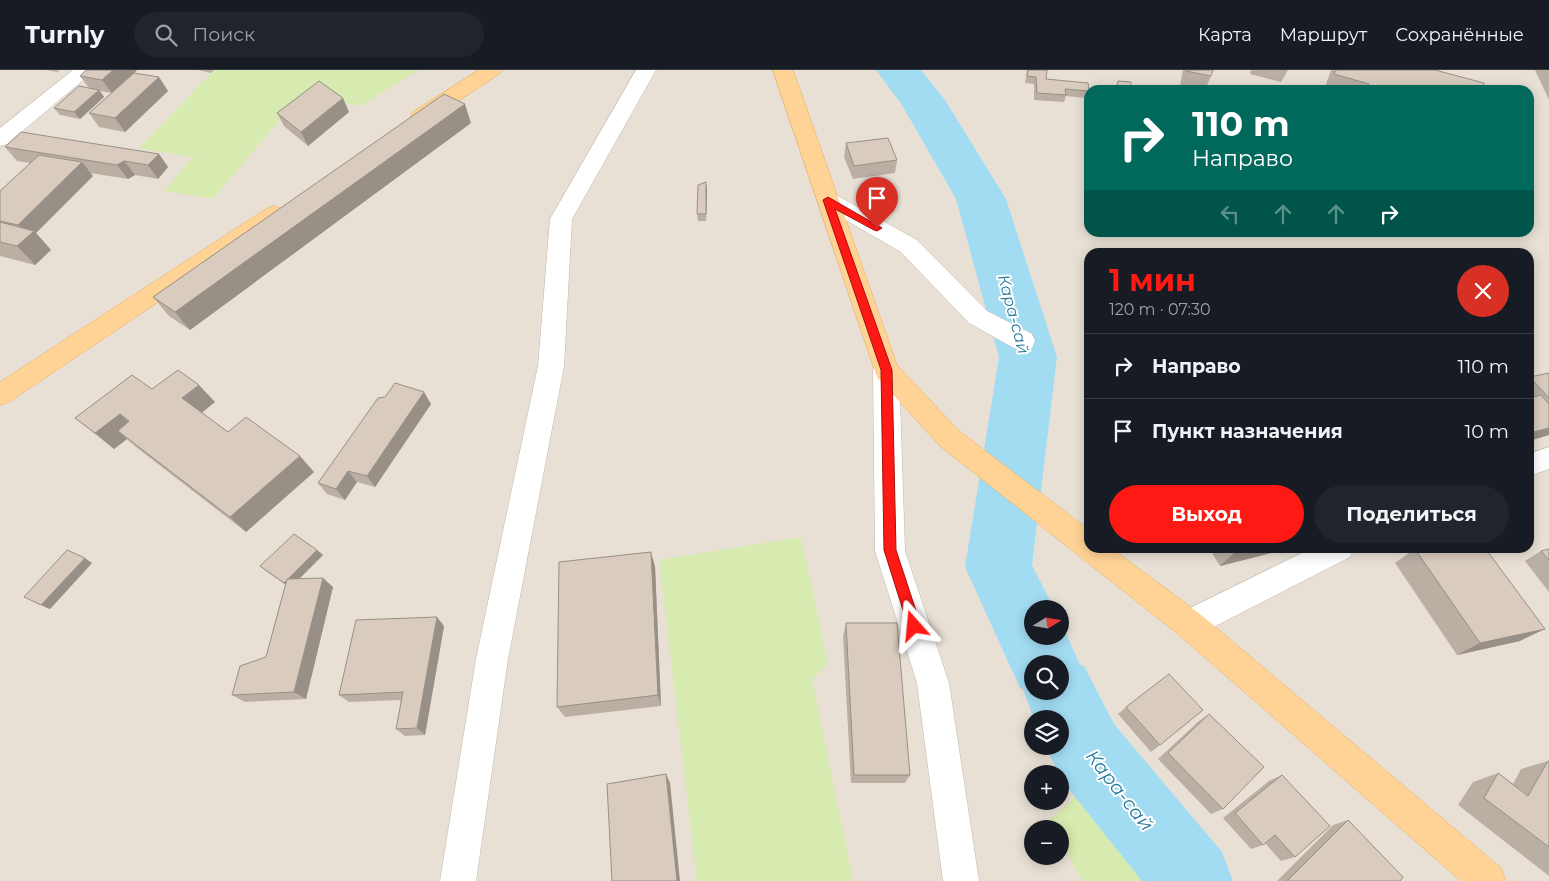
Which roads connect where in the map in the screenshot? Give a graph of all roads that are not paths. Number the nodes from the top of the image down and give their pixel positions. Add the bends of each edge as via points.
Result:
1 (84, 70) edge
2 (492, 70) edge
3 (646, 70) edge
4 (783, 70) edge
5 (400, 130) edge
6 (0, 139) edge
7 (828, 200) junction
8 (292, 202) edge
9 (1023, 341) dead end
10 (886, 370) junction
11 (0, 395) edge
12 (1549, 458) edge
13 (1534, 463) edge
14 (1084, 543) edge
15 (1096, 553) edge
16 (1330, 553) edge
17 (1188, 624) junction
18 (458, 881) edge
19 (961, 881) edge
20 (1488, 881) edge

1 - 6 street
2 - 5 main road
3 - 18 street via 561,219 551,366 492,659
4 - 7 main road
7 - 9 street via 910,246 978,317
7 - 10 main road
8 - 11 main road
10 - 14 main road via 949,438
10 - 19 street via 890,550 933,683
12 - 13 street
15 - 17 main road
16 - 17 street
17 - 20 main road

